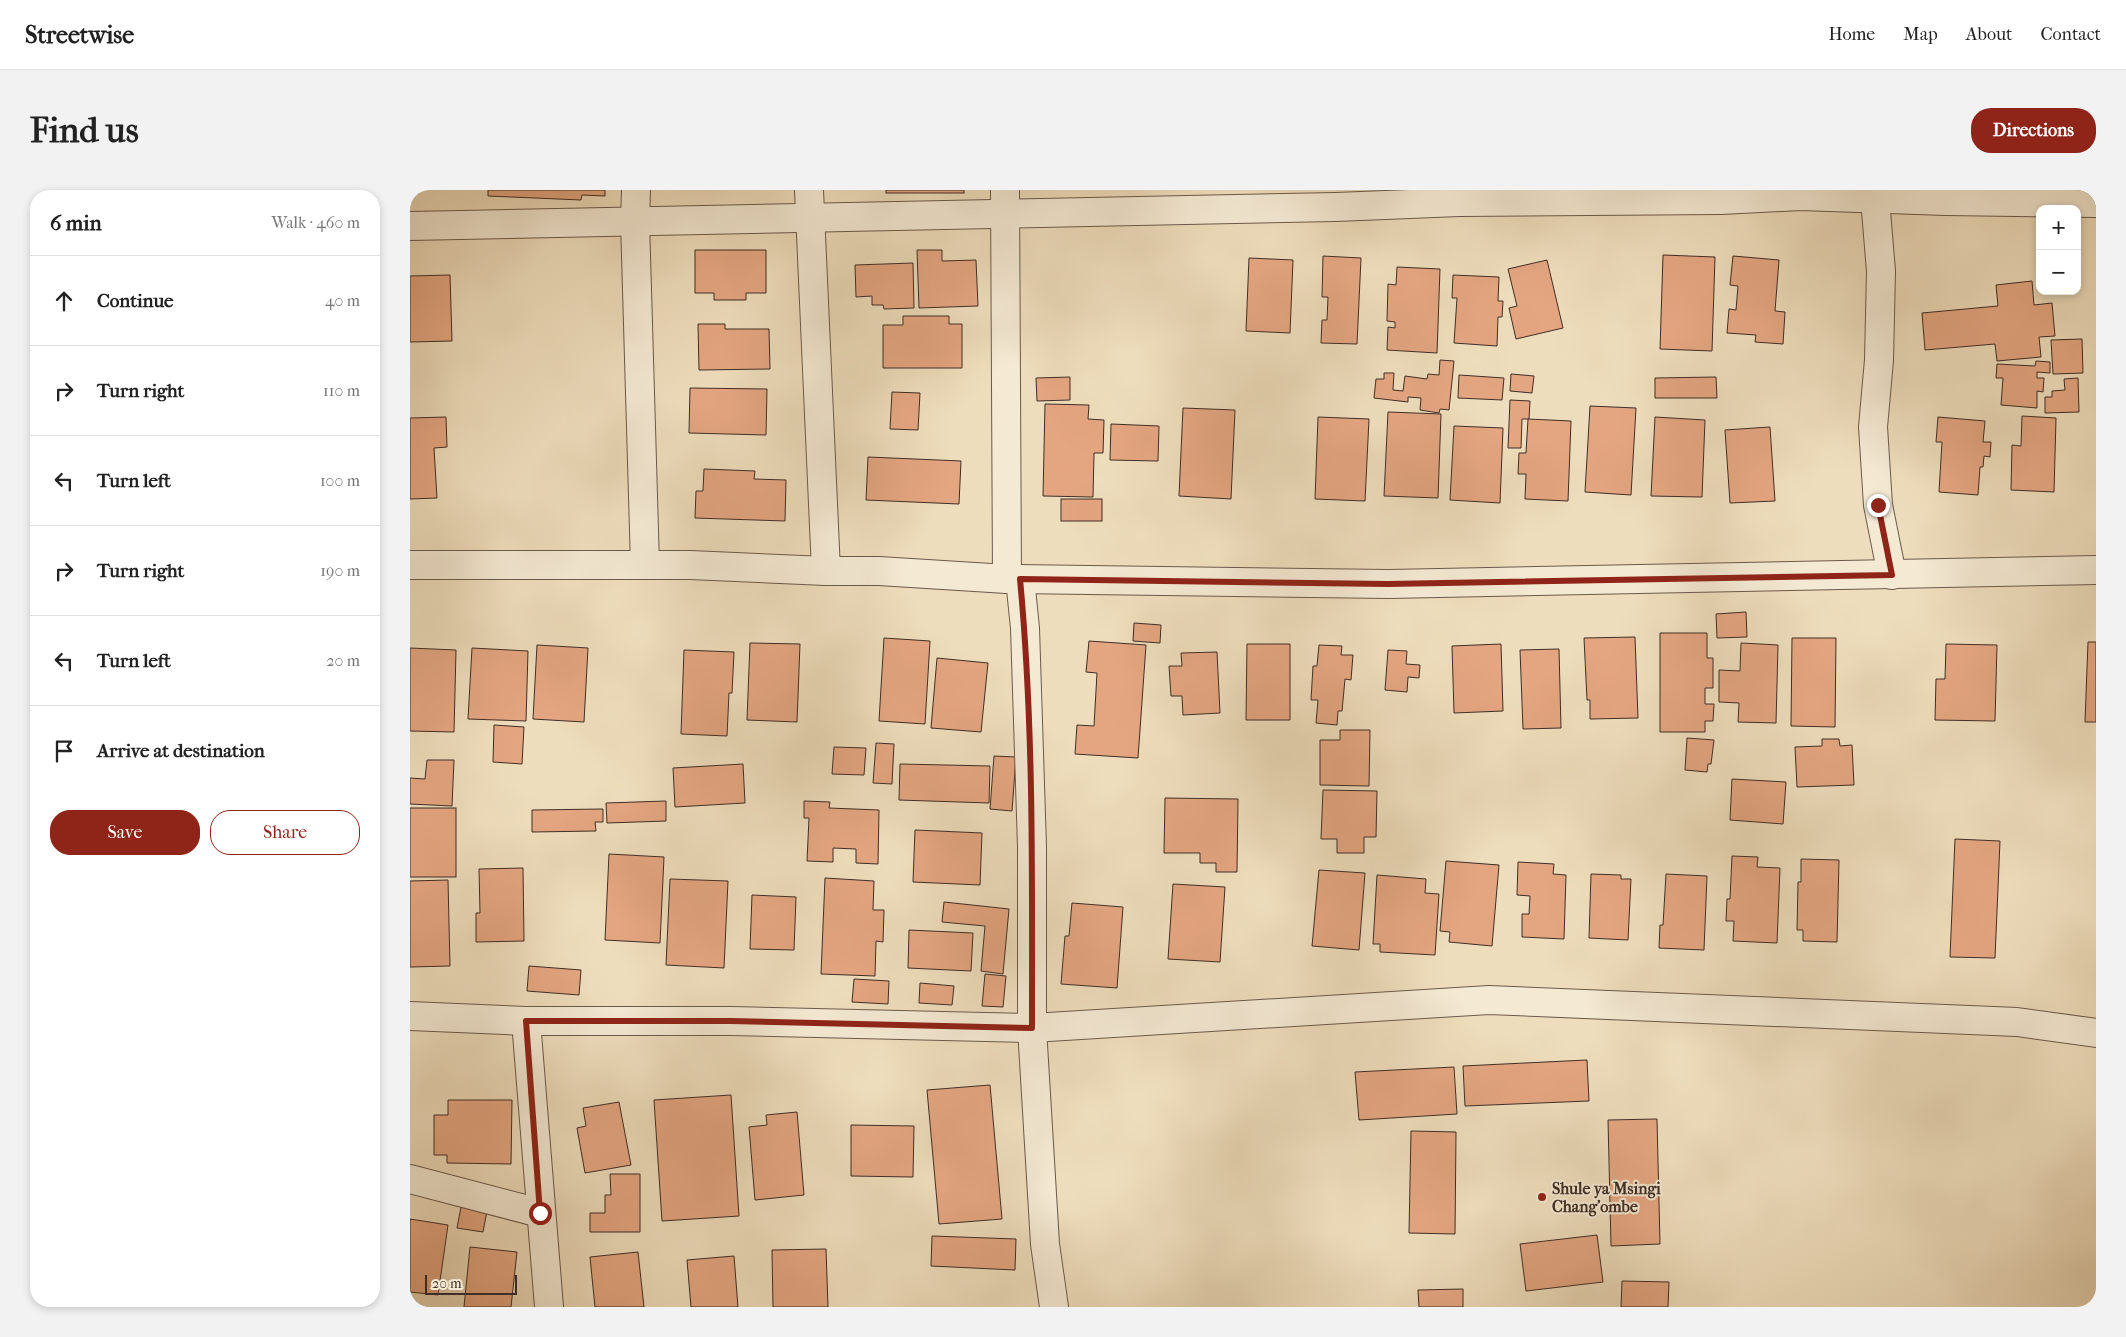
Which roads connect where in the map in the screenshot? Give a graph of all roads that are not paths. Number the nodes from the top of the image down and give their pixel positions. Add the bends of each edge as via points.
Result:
1 (636, 190) edge
2 (809, 190) edge
3 (1846, 194) edge
4 (1653, 195) edge
5 (1336, 199) edge
6 (1875, 199) junction
7 (1006, 201) edge
8 (2096, 204) edge
9 (809, 217) junction
10 (635, 221) junction
11 (410, 226) edge
12 (410, 565) edge
13 (645, 565) junction
14 (2096, 570) edge
15 (826, 571) junction
16 (1892, 575) junction
17 (1013, 579) junction
18 (410, 1016) edge
19 (526, 1021) junction
20 (1032, 1028) junction
21 (2096, 1033) edge
22 (410, 1179) edge
23 (540, 1213) junction
24 (549, 1307) edge
25 (1054, 1307) edge

1 - 10 street
2 - 9 street
3 - 4 street via 1721,200
3 - 6 street
4 - 5 street via 1459,202
5 - 7 street
6 - 8 street
6 - 16 street via 1881,270 1880,360 1873,427 1878,505
7 - 9 street
7 - 17 street
9 - 10 street
9 - 15 street
10 - 11 street
10 - 13 street
12 - 13 street
13 - 15 street
14 - 16 street
15 - 17 street
16 - 17 street via 1388,584
17 - 20 street via 1024,628 1032,847
18 - 19 street
19 - 20 street via 731,1021
19 - 23 street
20 - 21 street via 1489,1000 2017,1022
20 - 25 street via 1045,1244
22 - 23 street
23 - 24 street

